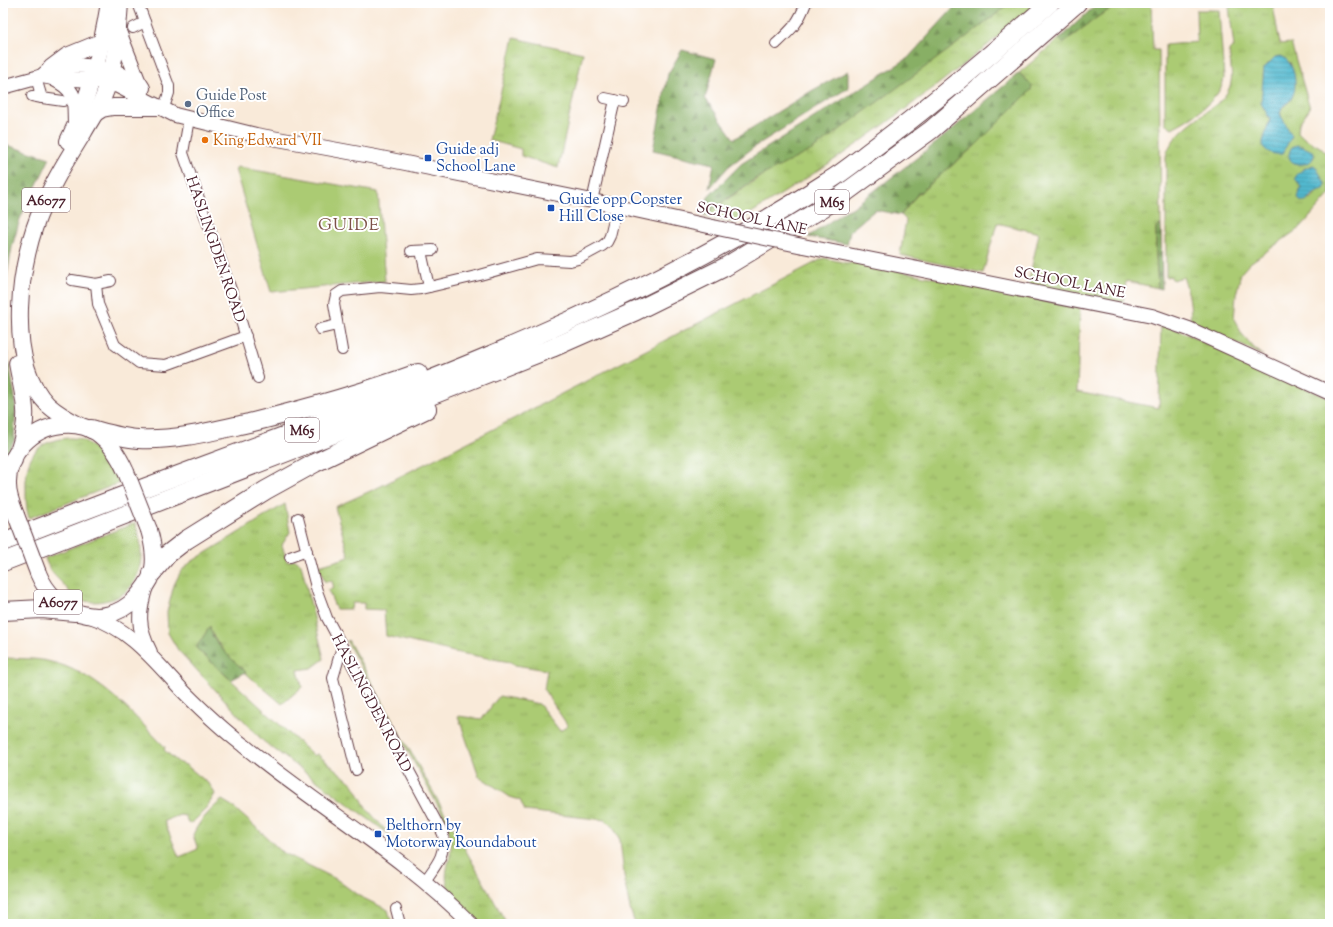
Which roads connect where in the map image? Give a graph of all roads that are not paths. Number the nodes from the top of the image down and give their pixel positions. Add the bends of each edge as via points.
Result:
1 (110, 3) edge
2 (120, 3) edge
3 (138, 3) edge
4 (806, 3) edge
5 (1050, 3) edge
6 (1076, 3) edge
7 (145, 22) junction
8 (125, 29) junction
9 (101, 42) junction
10 (776, 44) dead end
11 (45, 75) junction
12 (102, 75) junction
13 (141, 86) junction
14 (3, 87) edge
15 (32, 96) dead end
16 (42, 98) junction
17 (605, 98) dead end
18 (64, 101) dead end
19 (161, 108) junction
20 (94, 114) junction
21 (189, 119) junction
22 (75, 127) junction
23 (592, 201) junction
24 (617, 206) junction
25 (433, 250) dead end
26 (411, 251) dead end
27 (421, 251) junction
28 (72, 280) dead end
29 (111, 281) dead end
30 (96, 284) junction
31 (429, 287) junction
32 (596, 309) junction
33 (337, 325) junction
34 (320, 329) dead end
35 (246, 336) junction
36 (552, 348) junction
37 (342, 350) dead end
38 (258, 378) dead end
39 (1330, 393) edge
40 (86, 428) junction
41 (16, 455) junction
42 (3, 476) edge
43 (298, 518) dead end
44 (3, 542) edge
45 (307, 552) junction
46 (290, 557) dead end
47 (3, 562) edge
48 (149, 579) junction
49 (3, 612) edge
50 (82, 614) junction
51 (342, 647) junction
52 (153, 658) junction
53 (356, 770) dead end
54 (425, 881) junction
55 (396, 909) dead end
56 (400, 924) edge
57 (471, 924) edge

1 - 9 highway, A6077
2 - 8 highway, A6077
3 - 7 street
4 - 10 street via 801,18
5 - 32 highway, M65 via 962,80 830,181 706,254
6 - 36 highway, M65 via 931,130 834,201 725,266 636,311
7 - 8 street
7 - 19 street via 169,86 169,93
8 - 12 highway, A6077 via 114,58
8 - 13 main road
9 - 11 highway via 67,56
9 - 12 highway, A6077
11 - 12 main road via 75,65
11 - 14 main road
11 - 16 street
11 - 22 main road via 65,84 71,92
12 - 13 main road via 119,73
12 - 19 main road, SCHOOL LANE
12 - 20 highway, A6077 via 104,95
12 - 22 highway, A6077
13 - 19 main road
15 - 16 street
16 - 18 street
17 - 23 street via 620,101
19 - 20 highway via 113,107
19 - 21 main road, SCHOOL LANE
20 - 40 highway, A6077 via 42,207 29,243 20,295 23,350 32,379 48,404
21 - 23 main road, SCHOOL LANE via 256,135
21 - 35 street, HASLINGDEN ROAD via 183,153
22 - 41 highway, A6077 via 39,199 22,240 16,265 14,327 26,410 25,429
23 - 24 main road, SCHOOL LANE
24 - 31 street via 607,242 578,259 570,262 537,259
24 - 39 main road, SCHOOL LANE, bridge via 1152,316 1189,329
25 - 27 street
26 - 27 street
27 - 31 street
28 - 30 street
29 - 30 street
30 - 35 street via 98,304 116,346 139,363 166,365
31 - 33 street via 415,290 380,288 342,291 336,295 334,301
32 - 40 highway via 383,385 290,413 207,433 153,439 125,437
32 - 44 highway, M65 via 404,391
33 - 34 street
33 - 37 street
35 - 38 street, HASLINGDEN ROAD
36 - 47 highway, M65
36 - 48 highway via 315,463 266,490 186,540 168,554
40 - 41 highway via 63,425 46,429 30,438
40 - 48 highway, A6077, bridge via 102,437 116,452 126,472 148,530 154,555
41 - 42 highway
41 - 50 highway, A6077, bridge via 8,484 11,503 42,583 51,596
43 - 45 street, HASLINGDEN ROAD
45 - 46 street
45 - 51 street, HASLINGDEN ROAD via 316,591
48 - 50 highway, A6077 via 133,601 121,609 109,614
48 - 52 main road via 140,611 140,623
49 - 50 highway via 42,609
50 - 52 main road via 107,622
51 - 53 street via 333,678
51 - 54 street, HASLINGDEN ROAD via 443,834 442,853
52 - 54 main road via 203,711 242,745
54 - 57 main road
55 - 56 street

